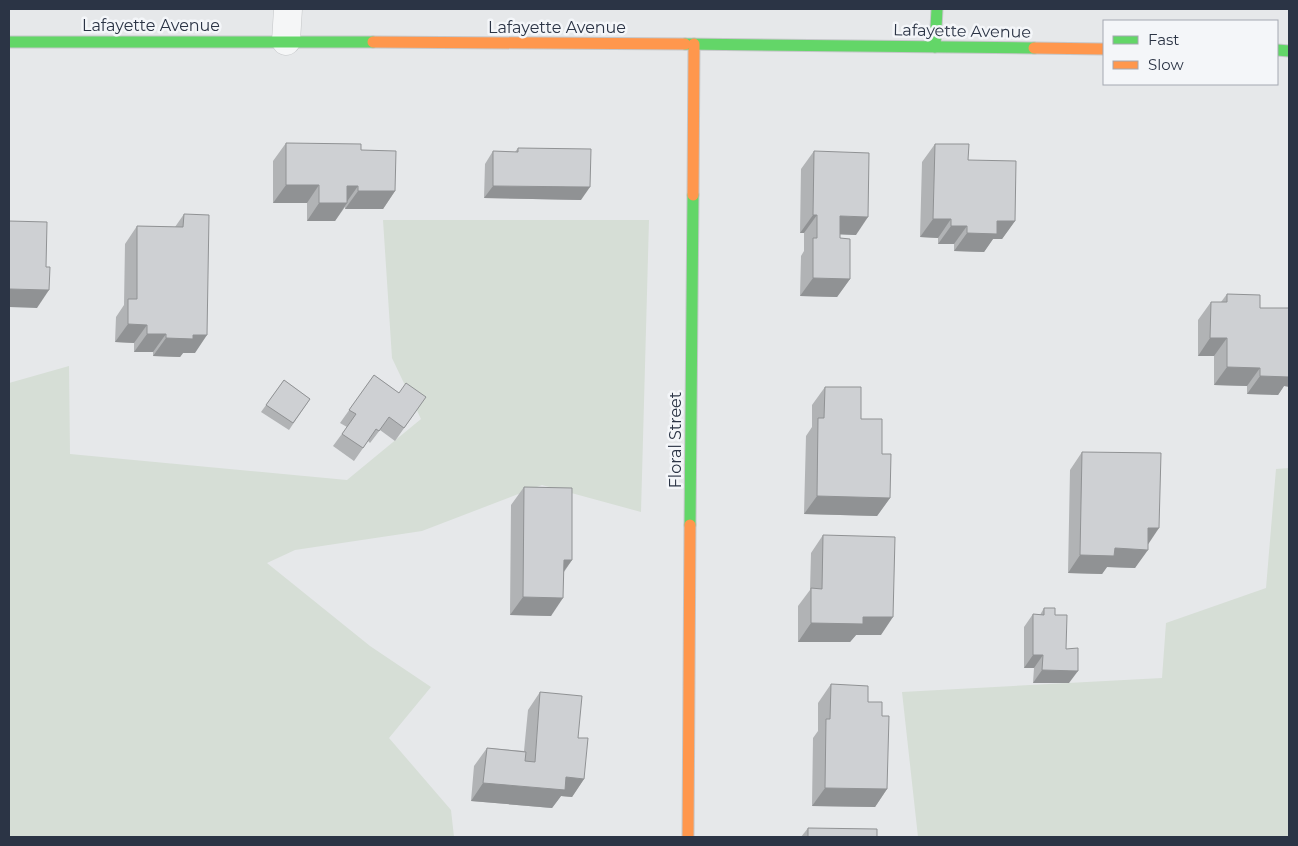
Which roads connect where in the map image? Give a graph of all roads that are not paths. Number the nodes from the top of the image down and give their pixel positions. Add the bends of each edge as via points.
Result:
1 (288, 9) edge
2 (937, 9) edge
3 (286, 41) junction
4 (9, 42) edge
5 (694, 44) junction
6 (935, 47) junction
7 (1103, 48) edge
8 (688, 837) edge

1 - 3 street
2 - 6 street
3 - 4 street, Lafayette Avenue
3 - 5 street, Lafayette Avenue
5 - 6 street, Lafayette Avenue
5 - 8 street, Floral Street
6 - 7 street, Lafayette Avenue

